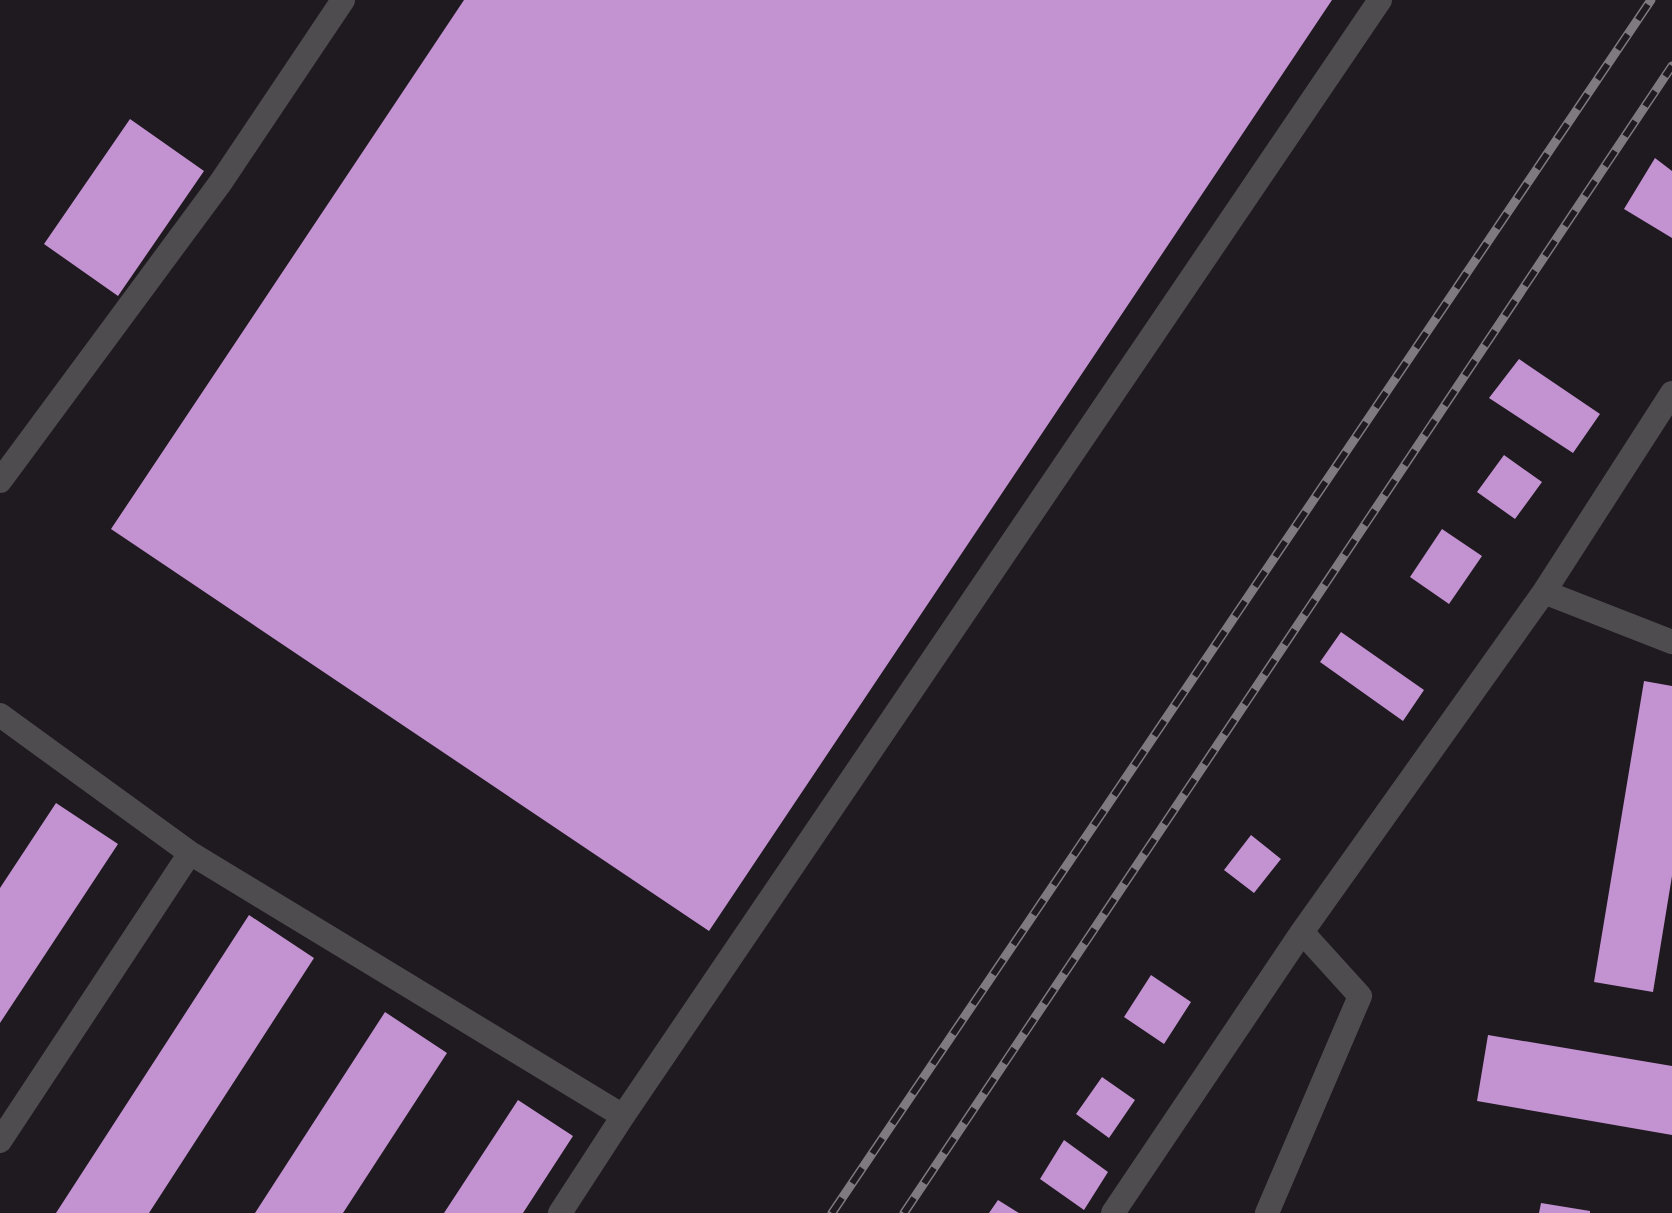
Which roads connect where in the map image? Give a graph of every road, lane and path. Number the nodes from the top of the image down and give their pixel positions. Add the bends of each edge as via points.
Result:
1 (343, 0) edge
2 (1380, 0) edge
3 (1672, 393) edge
4 (0, 481) edge
5 (1544, 592) junction
6 (1672, 642) edge
7 (0, 715) edge
8 (190, 853) junction
9 (1302, 932) junction
10 (623, 1116) junction
11 (0, 1141) edge
12 (560, 1213) edge
13 (1113, 1213) edge
14 (1267, 1213) edge

1 - 4 lane via 221,182
2 - 10 lane
3 - 5 lane
5 - 6 lane
5 - 9 lane
7 - 8 lane
8 - 10 lane
8 - 11 lane
9 - 13 lane
9 - 14 lane via 1360,996
10 - 12 lane

